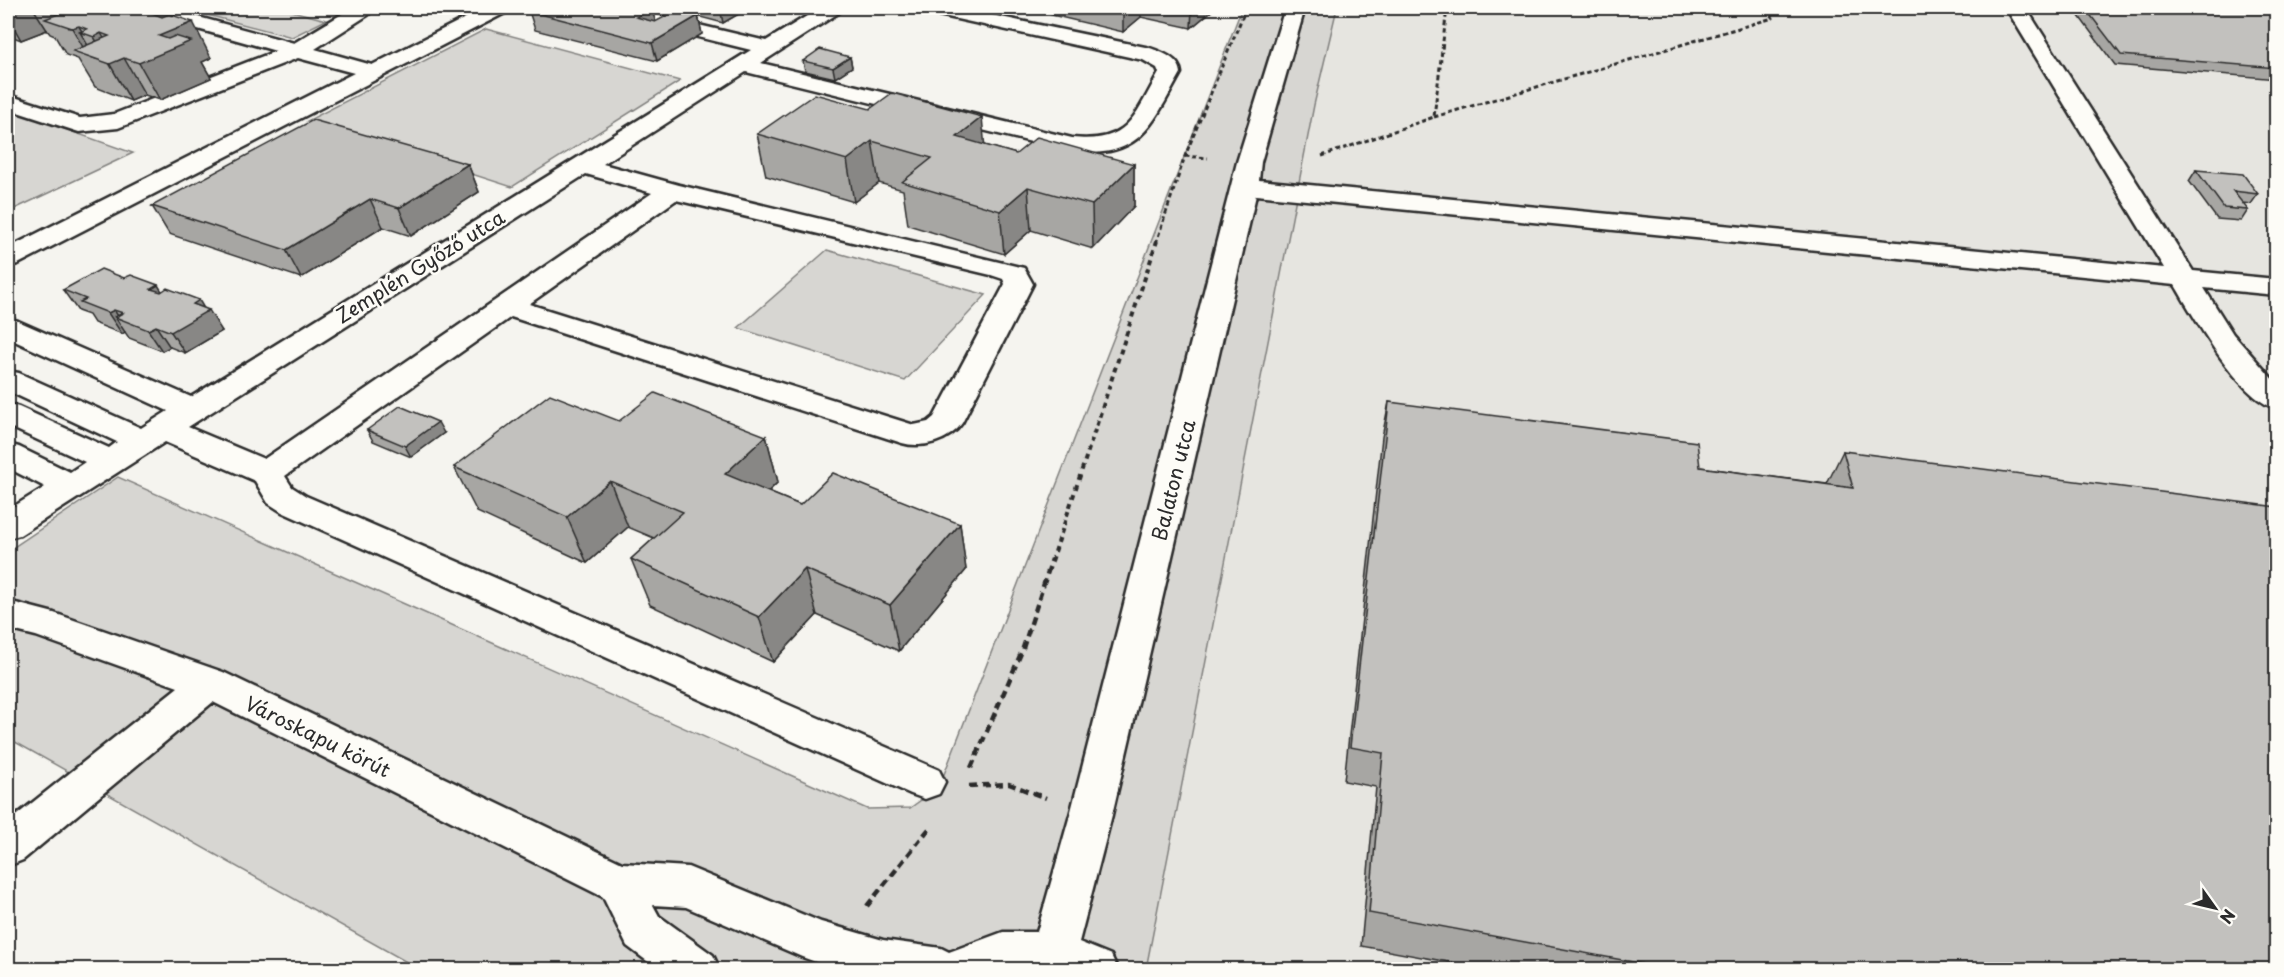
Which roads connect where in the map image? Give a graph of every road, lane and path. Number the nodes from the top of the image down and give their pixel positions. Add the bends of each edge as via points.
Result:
1 (144, 8) edge
2 (363, 8) edge
3 (500, 8) edge
4 (604, 8) edge
5 (833, 8) edge
6 (932, 8) edge
7 (1246, 8) edge
8 (1295, 8) edge
9 (1447, 8) edge
10 (1765, 8) edge
11 (2016, 8) edge
12 (769, 48) junction
13 (296, 51) junction
14 (743, 65) junction
15 (374, 72) junction
16 (8, 102) edge
17 (1434, 117) junction
18 (1185, 156) junction
19 (580, 165) junction
20 (1247, 174) junction
21 (672, 191) junction
22 (8, 258) edge
23 (2185, 279) junction
24 (2277, 287) edge
25 (507, 306) junction
26 (8, 327) edge
27 (8, 380) edge
28 (2277, 398) edge
29 (191, 409) junction
30 (8, 414) edge
31 (151, 435) junction
32 (8, 455) edge
33 (110, 461) junction
34 (267, 473) junction
35 (71, 486) junction
36 (21, 502) edge
37 (8, 526) edge
38 (8, 615) edge
39 (210, 683) junction
40 (925, 782) dead end
41 (1091, 815) junction
42 (935, 821) dead end
43 (8, 847) edge
44 (618, 883) junction
45 (865, 909) dead end
46 (1053, 953) junction
47 (697, 969) edge
48 (941, 969) edge
49 (958, 969) edge
50 (1095, 969) edge

1 - 13 street
2 - 13 street
3 - 15 street
4 - 12 street
5 - 12 street, Zemplén Győző utca
6 - 14 street via 1150,55 1165,63 1170,73 1133,134 1120,142 1096,147 1072,145
7 - 18 path
8 - 20 street, Balaton utca
9 - 17 path
10 - 17 path via 1773,18
11 - 23 street
12 - 14 street, Zemplén Győző utca
13 - 15 street
13 - 16 street via 108,123 79,125
14 - 19 street, Zemplén Győző utca
15 - 22 street
17 - 20 path via 1291,166
18 - 20 path
18 - 41 path via 1023,651 963,786 1009,784
19 - 21 street
19 - 29 street, Zemplén Győző utca
20 - 23 street
20 - 41 street, Balaton utca
21 - 25 street
21 - 25 street via 1000,269 1014,274 1019,284 946,423 938,430 913,435
23 - 24 street
23 - 28 street via 2222,339 2264,389
25 - 34 street
26 - 29 street
27 - 31 street
29 - 31 street, Zemplén Győző utca
30 - 33 street
31 - 33 street, Zemplén Győző utca
31 - 34 street
32 - 35 street
33 - 35 street, Zemplén Győző utca
34 - 40 street via 280,495 294,504
35 - 36 street, Zemplén Győző utca
36 - 37 street, Zemplén Győző utca
38 - 39 street, Városkapu körút
39 - 43 street
39 - 44 street, Városkapu körút
41 - 46 street, Balaton utca
42 - 45 path
44 - 47 street via 643,931
44 - 48 street, Városkapu körút via 688,887 818,942 883,962
46 - 49 street via 1004,953
46 - 50 street

